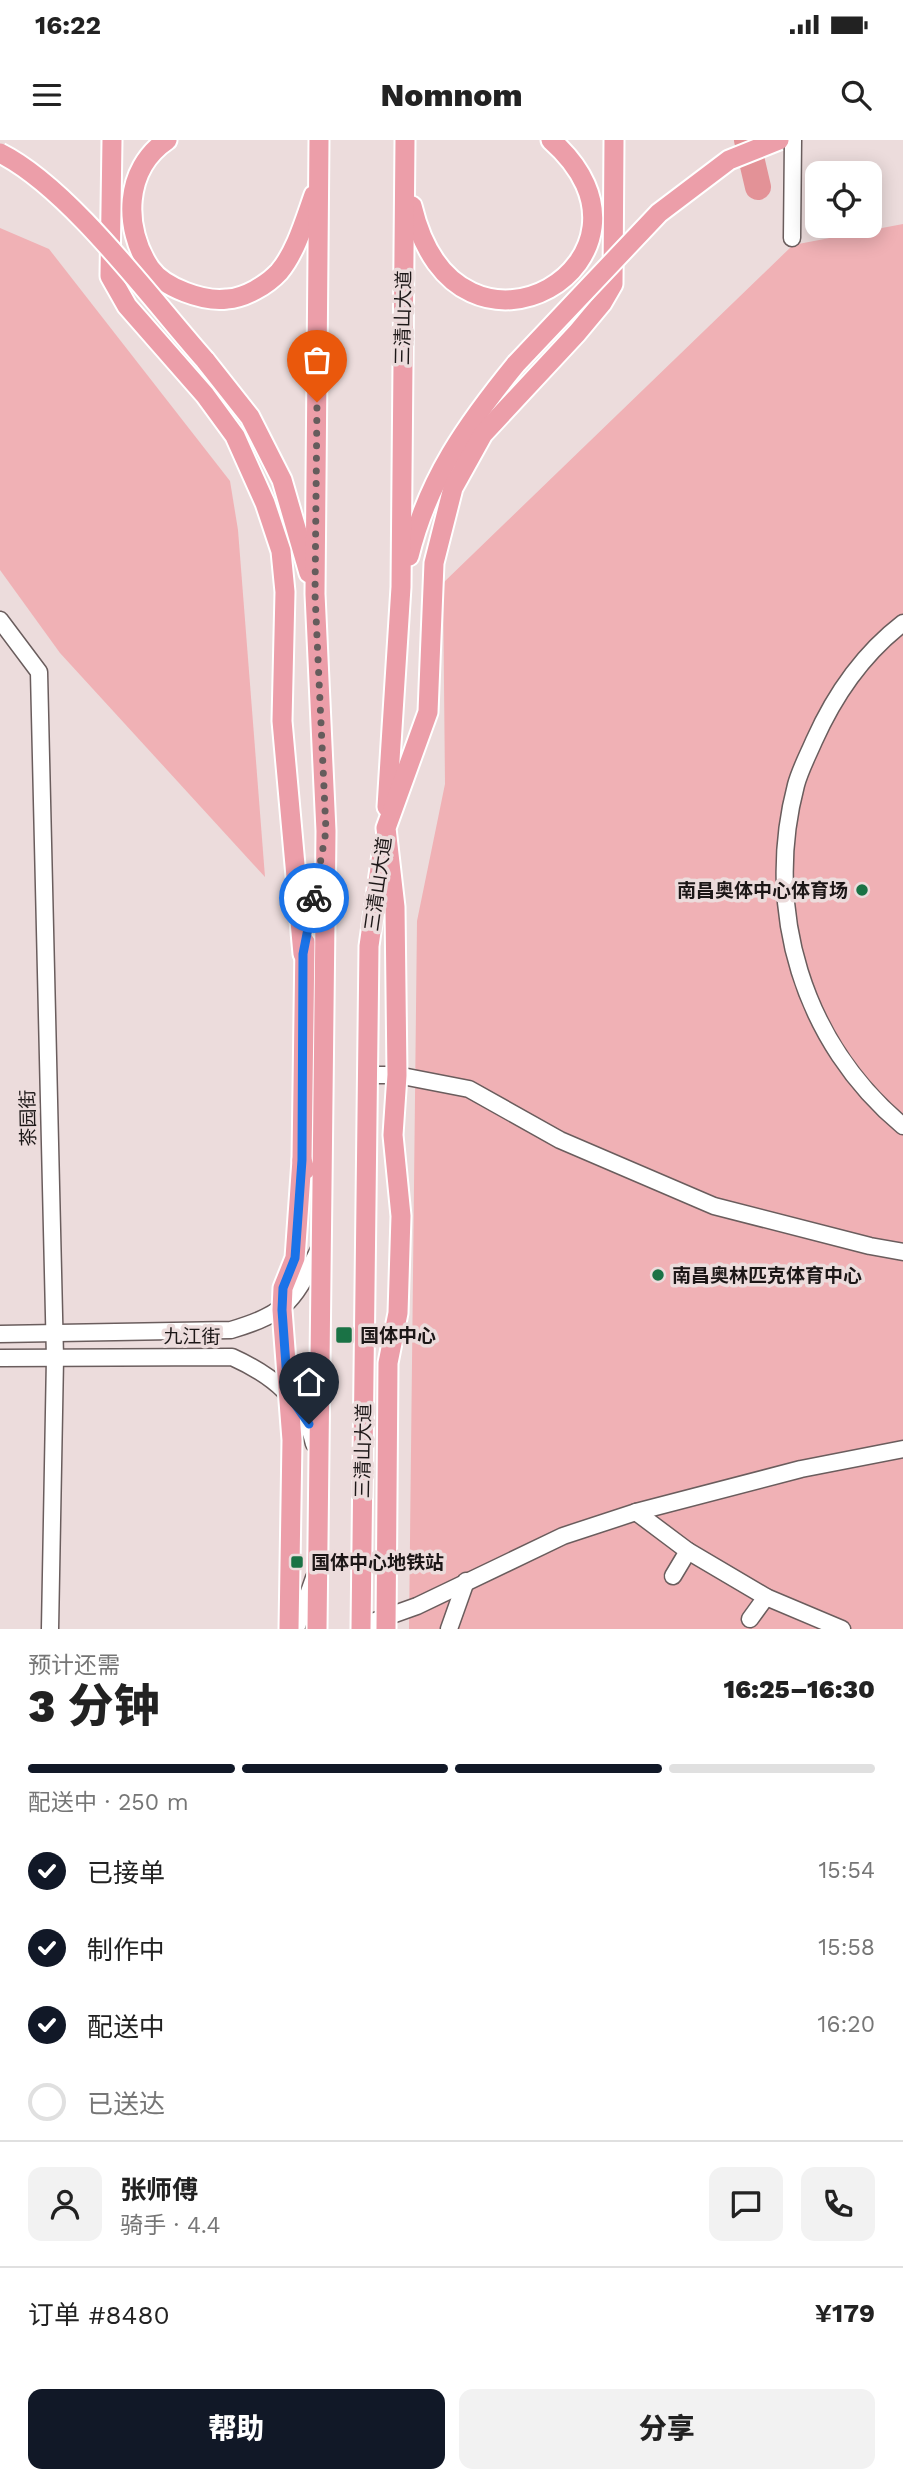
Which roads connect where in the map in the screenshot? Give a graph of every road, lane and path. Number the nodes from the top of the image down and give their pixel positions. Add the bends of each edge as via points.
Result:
1 (112, 140) edge
2 (167, 140) edge
3 (319, 140) edge
4 (405, 140) edge
5 (551, 140) edge
6 (614, 140) edge
7 (779, 140) edge
8 (793, 140) edge
9 (0, 153) edge
10 (405, 175) junction
11 (319, 184) junction
12 (792, 238) dead end
13 (401, 587) junction
14 (315, 594) junction
15 (0, 620) edge
16 (903, 623) edge
17 (386, 828) junction
18 (326, 831) junction
19 (303, 954) junction
20 (368, 1075) junction
21 (397, 1075) junction
22 (903, 1126) edge
23 (302, 1160) junction
24 (324, 1240) junction
25 (903, 1252) edge
26 (282, 1310) junction
27 (0, 1334) edge
28 (54, 1334) junction
29 (0, 1358) edge
30 (55, 1358) junction
31 (288, 1394) junction
32 (903, 1449) edge
33 (319, 1470) junction
34 (636, 1512) junction
35 (688, 1551) junction
36 (318, 1569) junction
37 (673, 1576) dead end
38 (466, 1581) junction
39 (766, 1597) junction
40 (750, 1619) dead end
41 (386, 1623) edge
42 (361, 1627) edge
43 (50, 1629) edge
44 (289, 1629) edge
45 (296, 1629) edge
46 (317, 1629) edge
47 (449, 1629) edge
48 (842, 1629) edge

1 - 19 main road via 110,276 127,306 235,436 281,551 285,592 282,721
2 - 11 main road via 140,168 131,215 151,270 171,285 198,295 227,299 254,291 278,272
3 - 11 main road
4 - 10 main road, 三清山大道
5 - 10 main road via 570,157 584,179 593,203 593,225 588,247 572,270 552,289 525,299 503,302 478,295 460,288 446,275 418,233
6 - 17 main road via 613,284 603,303 483,433 453,488 434,563 428,712
7 - 13 main road, bridge via 729,160 659,213 516,364 471,419 431,488
8 - 12 street
9 - 14 main road, bridge via 17,161 59,197 250,417 282,480
10 - 13 main road, 三清山大道
11 - 14 main road
13 - 17 main road, 三清山大道
14 - 18 main road
15 - 28 street, 茶园街 via 39,673
16 - 22 street via 881,639 829,706 796,784 783,867 792,951 822,1030 871,1099
17 - 20 main road, 三清山大道 via 369,946
17 - 21 main road via 395,907
18 - 19 main road
18 - 24 main road
19 - 23 main road
20 - 21 street
20 - 42 main road, 三清山大道
21 - 25 street via 470,1089 560,1140 714,1206
21 - 41 main road via 393,1135 401,1216 398,1313 388,1363
23 - 24 main road
23 - 26 main road via 295,1258 283,1288
24 - 26 street, 九江街 via 302,1285
24 - 33 main road
26 - 28 street, 九江街 via 231,1330
26 - 31 main road
27 - 28 street, 九江街
28 - 30 street, 茶园街
29 - 30 street, 九江街
30 - 31 street, 九江街 via 232,1357 265,1373
30 - 43 street, 茶园街
31 - 33 street, 九江街 via 309,1424
31 - 44 main road via 292,1440
32 - 34 street via 801,1469
33 - 36 main road
34 - 35 street
34 - 38 street via 563,1536
35 - 37 street
35 - 39 street
36 - 45 street
36 - 46 main road
38 - 41 street
38 - 47 street
39 - 40 street
39 - 48 street
41 - 42 street

